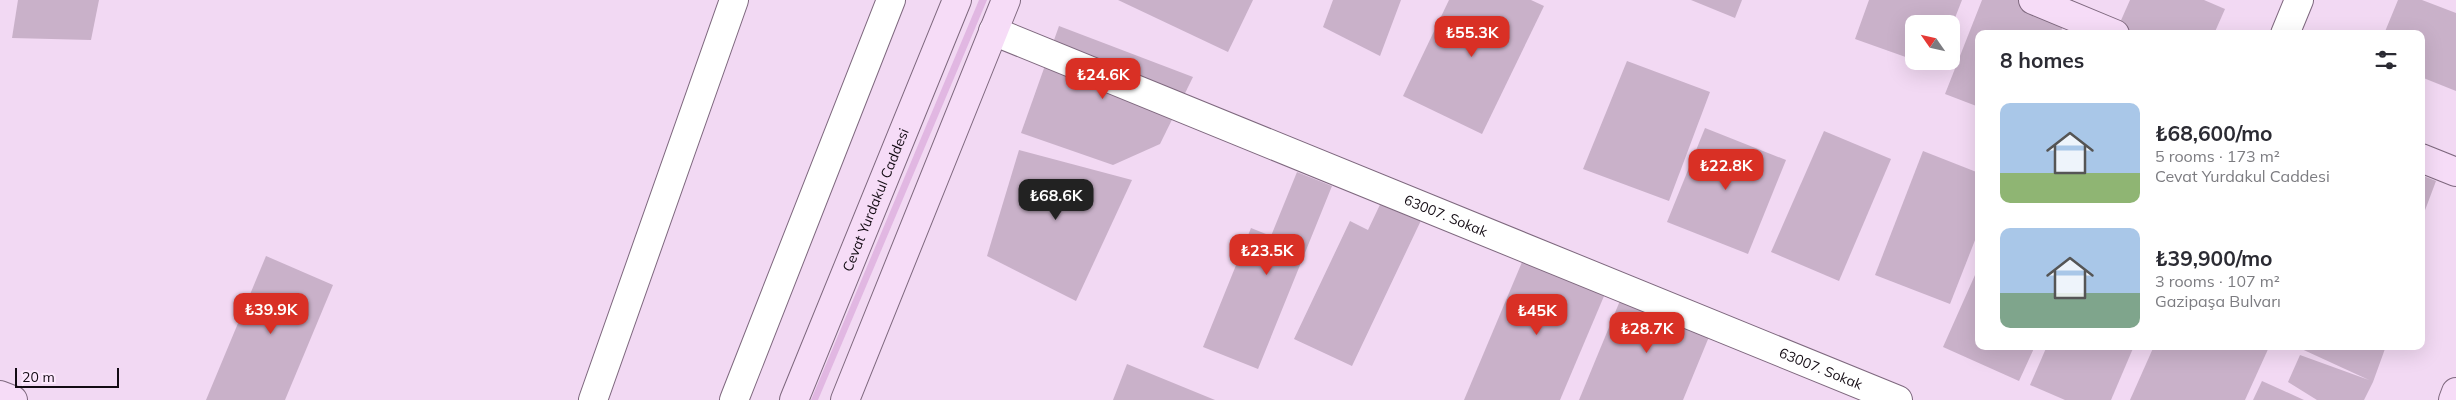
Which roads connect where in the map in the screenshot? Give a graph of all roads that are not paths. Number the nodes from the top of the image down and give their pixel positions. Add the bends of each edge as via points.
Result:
1 (734, 0) edge
2 (891, 0) edge
3 (957, 0) edge
4 (1006, 0) edge
5 (2034, 0) edge
6 (2299, 0) edge
7 (2106, 30) edge
8 (2287, 30) edge
9 (993, 31) junction
10 (2425, 160) edge
11 (2456, 172) edge
12 (2456, 392) edge
13 (0, 395) edge
14 (13, 400) edge
15 (592, 400) edge
16 (734, 400) edge
17 (794, 400) edge
18 (846, 400) edge
19 (1898, 400) edge
20 (2453, 400) edge

1 - 15 street
2 - 16 street
3 - 17 main road, Cevat Yurdakul Caddesi
4 - 9 main road
5 - 7 main road
6 - 8 street
9 - 18 main road
9 - 19 street, 63007. Sokak
10 - 11 main road
12 - 20 main road
13 - 14 main road

